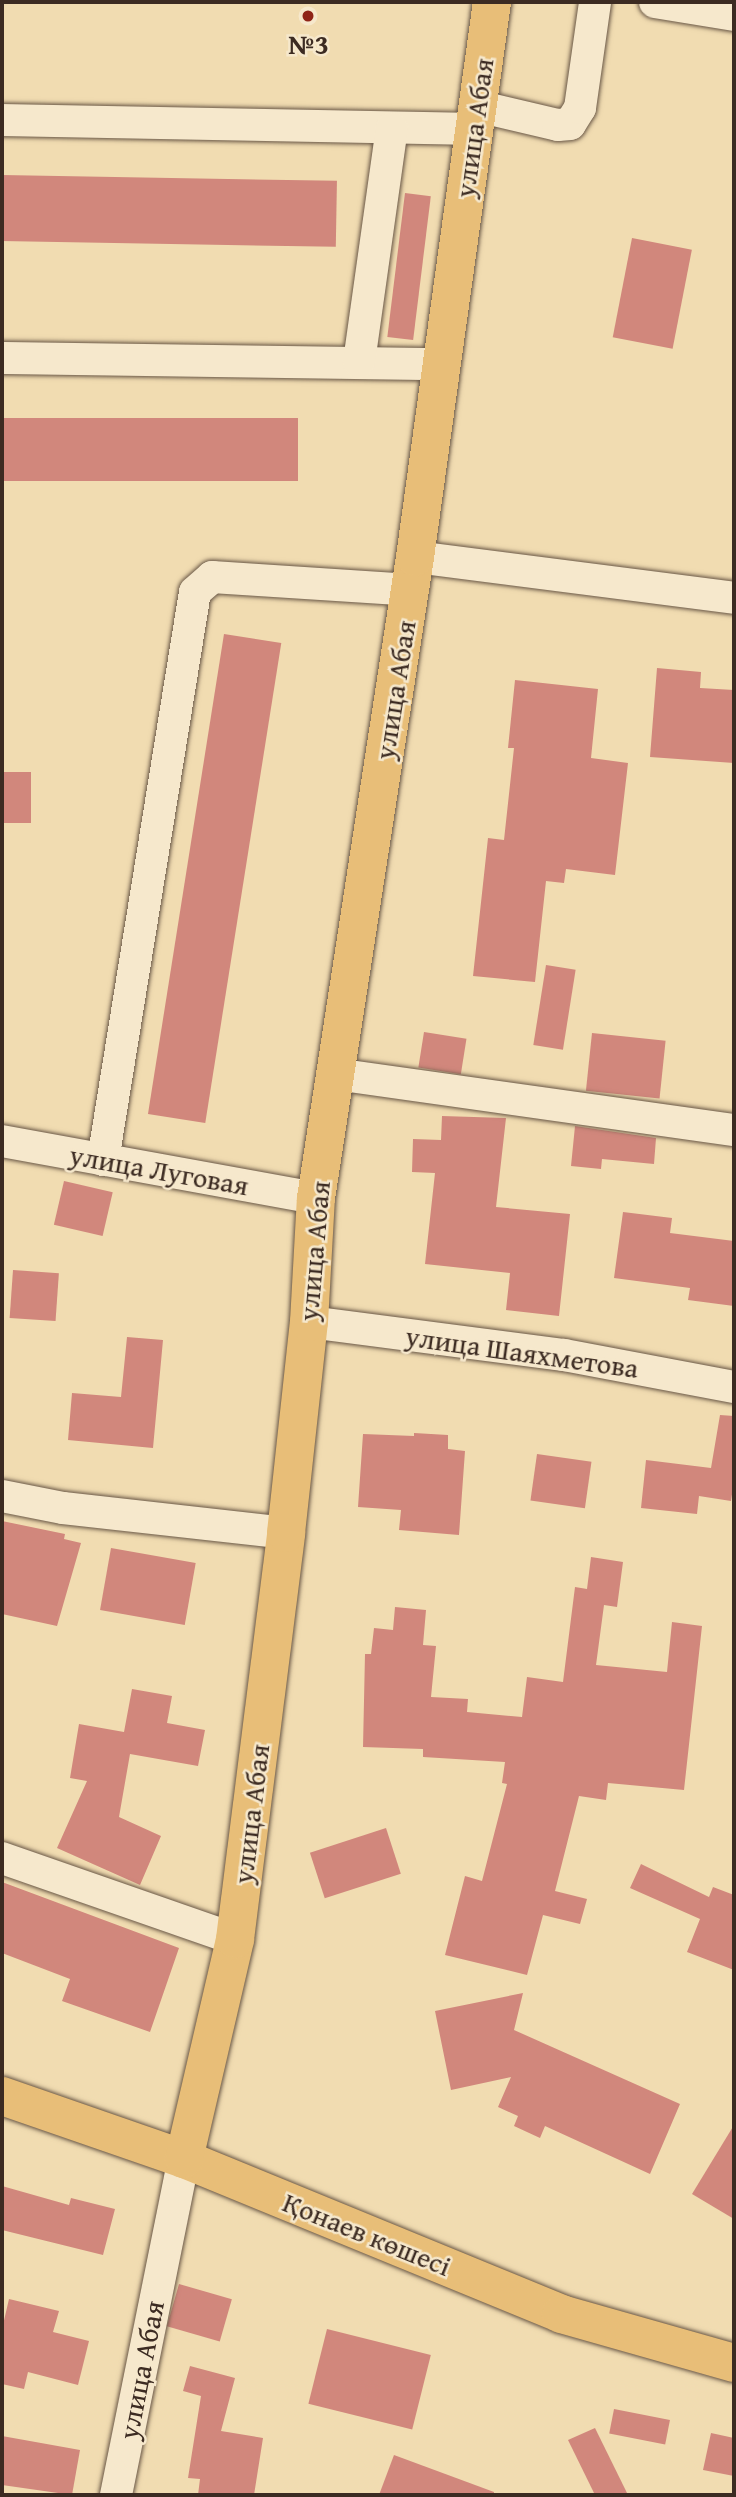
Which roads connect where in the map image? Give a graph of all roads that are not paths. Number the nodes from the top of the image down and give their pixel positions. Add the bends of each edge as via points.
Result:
1 (492, 2) edge
2 (595, 2) edge
3 (655, 2) edge
4 (734, 15) edge
5 (476, 118) junction
6 (2, 120) edge
7 (392, 128) junction
8 (2, 358) edge
9 (359, 362) junction
10 (443, 364) junction
11 (413, 573) junction
12 (734, 598) edge
13 (335, 1074) junction
14 (734, 1130) edge
15 (2, 1141) edge
16 (103, 1160) junction
17 (316, 1198) junction
18 (309, 1322) junction
19 (734, 1387) edge
20 (2, 1496) edge
21 (286, 1533) junction
22 (2, 1858) edge
23 (235, 1939) junction
24 (2, 2096) edge
25 (184, 2160) junction
26 (734, 2363) edge
27 (116, 2495) edge

1 - 5 main road, улица Абая
2 - 5 street via 580,108 570,124
3 - 4 street
5 - 7 street
5 - 10 main road, улица Абая
6 - 7 street
7 - 9 street
8 - 9 street
9 - 10 street
10 - 11 main road, улица Абая
11 - 12 street
11 - 13 main road, улица Абая
11 - 16 street via 212,577 195,592
13 - 14 street
13 - 17 main road, улица Абая
15 - 16 street, улица Луговая
16 - 17 street, улица Луговая
17 - 18 main road, улица Абая
18 - 19 street, улица Шаяхметова via 564,1355
18 - 21 main road, улица Абая
20 - 21 street via 63,1508
21 - 23 main road, улица Абая
22 - 23 street
23 - 25 main road, улица Абая
24 - 25 main road, Қонаев көшесі
25 - 26 main road, Қонаев көшесі via 561,2314
25 - 27 street, улица Абая

